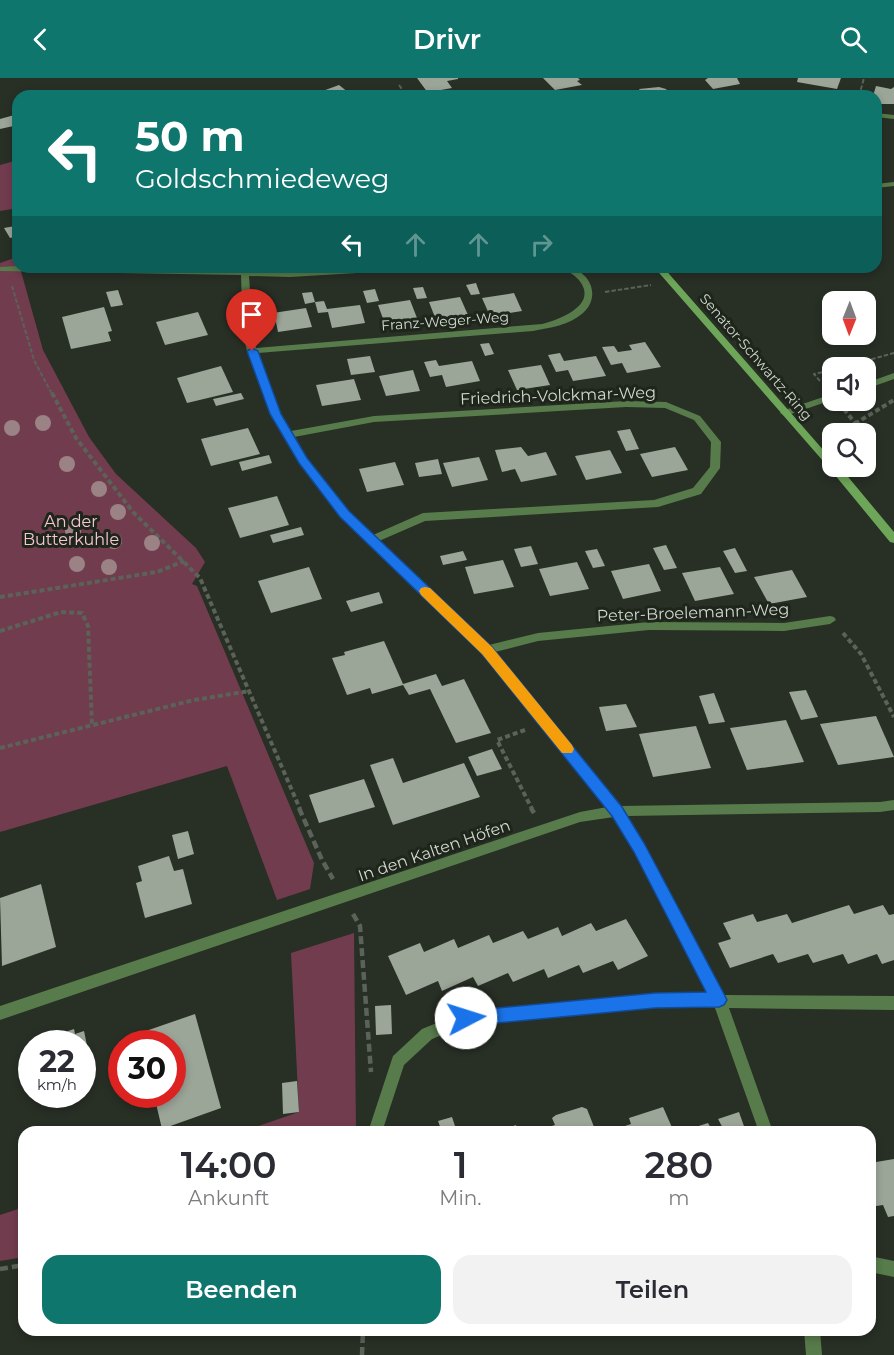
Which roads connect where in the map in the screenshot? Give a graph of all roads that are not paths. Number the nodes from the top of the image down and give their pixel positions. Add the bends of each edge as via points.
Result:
1 (2, 269) road end
2 (12, 269) edge
3 (246, 273) edge
4 (275, 273) edge
5 (307, 273) edge
6 (575, 273) edge
7 (663, 273) edge
8 (252, 351) junction
9 (894, 376) edge
10 (876, 382) edge
11 (822, 400) edge
12 (785, 412) junction
13 (289, 435) junction
14 (822, 454) edge
15 (842, 477) edge
16 (894, 538) edge
17 (372, 540) junction
18 (830, 620) road end
19 (487, 650) junction
20 (894, 805) edge
21 (617, 812) junction
22 (719, 1000) junction
23 (894, 1003) edge
24 (0, 1013) edge
25 (377, 1126) edge
26 (764, 1126) edge
27 (876, 1265) edge
28 (894, 1269) edge
29 (812, 1336) edge
30 (814, 1355) edge

1 - 2 street
3 - 8 street
4 - 5 street
6 - 8 street, Franz-Weger-Weg via 585,280 589,295 581,312 562,322 533,328
7 - 12 main road, Senator-Schwartz-Ring
8 - 13 street via 276,414
9 - 10 street
11 - 12 street
12 - 14 main road, Senator-Schwartz-Ring
13 - 17 street via 303,461 344,514
13 - 17 street, Friedrich-Volckmar-Weg via 374,418 626,404 666,405 697,418 716,442 715,468 697,491 654,504 423,516
15 - 16 main road, Senator-Schwartz-Ring
17 - 19 street
18 - 19 street, Peter-Broelemann-Weg via 784,627 649,626 538,636
19 - 21 street
20 - 21 street, In den Kalten Höfen
21 - 22 street
21 - 24 street, In den Kalten Höfen via 580,817
22 - 23 street
22 - 25 street via 655,1001 466,1018 427,1034 398,1061
22 - 26 street
27 - 28 street
29 - 30 street

